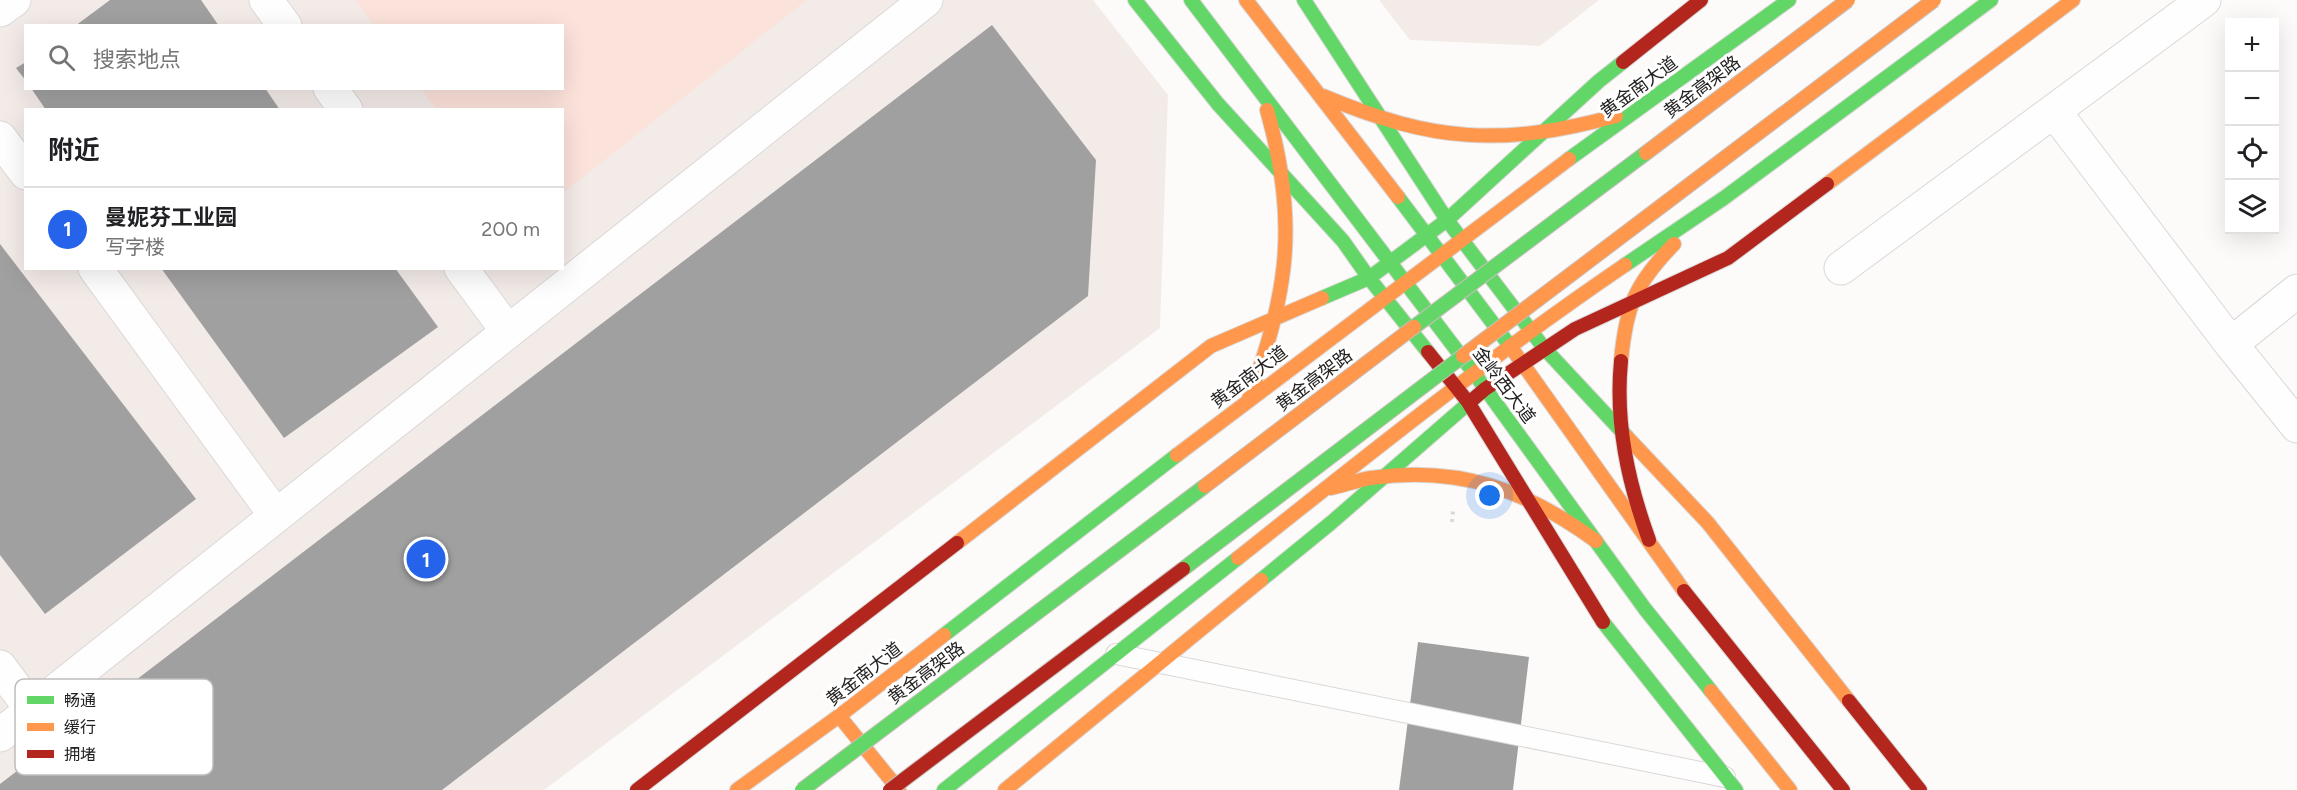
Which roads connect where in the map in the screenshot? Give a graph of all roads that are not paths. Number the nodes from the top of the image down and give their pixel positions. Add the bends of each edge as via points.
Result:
1 (14, 0) edge
2 (266, 0) edge
3 (927, 0) edge
4 (1136, 0) edge
5 (1191, 0) edge
6 (1246, 0) edge
7 (1304, 0) edge
8 (1701, 0) edge
9 (1789, 0) edge
10 (1848, 0) edge
11 (1934, 0) edge
12 (1991, 0) edge
13 (2073, 0) edge
14 (2204, 0) edge
15 (0, 10) edge
16 (284, 24) edge
17 (331, 90) edge
18 (1261, 91) junction
19 (1322, 96) junction
20 (1651, 101) junction
21 (345, 108) edge
22 (2054, 111) junction
23 (1383, 121) junction
24 (1540, 135) junction
25 (0, 138) edge
26 (24, 170) edge
27 (1283, 176) junction
28 (1724, 198) junction
29 (1447, 220) junction
30 (1427, 235) junction
31 (1463, 240) junction
32 (1442, 254) junction
33 (1389, 263) junction
34 (1841, 268) dead end
35 (96, 270) edge
36 (462, 270) edge
37 (1369, 278) junction
38 (1403, 283) junction
39 (2297, 291) edge
40 (1386, 298) junction
41 (1630, 304) junction
42 (1277, 317) junction
43 (1531, 330) junction
44 (508, 332) junction
45 (2231, 344) junction
46 (1510, 346) junction
47 (1544, 348) junction
48 (1523, 363) junction
49 (1473, 373) junction
50 (1456, 386) junction
51 (1485, 389) junction
52 (1248, 399) junction
53 (1468, 402) junction
54 (2297, 426) edge
55 (1620, 430) junction
56 (1384, 476) junction
57 (1323, 489) junction
58 (1525, 496) junction
59 (276, 516) junction
60 (1649, 540) junction
61 (1596, 541) junction
62 (1116, 654) junction
63 (0, 667) edge
64 (71, 679) edge
65 (15, 687) edge
66 (839, 716) junction
67 (15, 723) edge
68 (0, 735) edge
69 (1731, 783) edge
70 (637, 790) edge
71 (737, 790) edge
72 (802, 790) edge
73 (890, 790) edge
74 (899, 790) edge
75 (944, 790) edge
76 (1005, 790) edge
77 (1790, 790) edge
78 (1843, 790) edge
79 (1920, 790) edge

1 - 15 street
2 - 16 street
3 - 44 street
4 - 27 main road via 1218,104
5 - 18 main road, 金岭西大道
6 - 19 main road, 金岭西大道
7 - 23 main road
8 - 24 main road via 1599,81
9 - 20 main road, 黄金南大道
10 - 72 main road, 黄金高架路, bridge
11 - 73 main road, bridge
12 - 28 main road
13 - 41 main road via 1728,258
14 - 22 street
17 - 21 street
18 - 27 main road
18 - 33 main road, 金岭西大道
19 - 23 main road
19 - 30 main road, 金岭西大道
20 - 24 main road via 1591,124
20 - 31 main road, 黄金南大道
22 - 34 street
22 - 45 street
23 - 24 main road via 1471,138
23 - 29 main road
24 - 29 main road
25 - 26 street
27 - 37 main road via 1343,241
27 - 42 main road via 1287,242
28 - 41 main road via 1657,261
28 - 43 main road
29 - 30 main road
29 - 31 main road
30 - 32 main road, 金岭西大道
30 - 33 main road
31 - 32 main road, 黄金南大道
31 - 43 main road
32 - 38 main road, 黄金南大道
32 - 46 main road, 金岭西大道
33 - 37 main road
33 - 38 main road, 金岭西大道
35 - 59 street
36 - 44 street
37 - 40 main road
37 - 42 main road
38 - 40 main road, 黄金南大道
38 - 49 main road, 金岭西大道
39 - 45 street
40 - 50 main road
40 - 52 main road, 黄金南大道
41 - 47 main road
41 - 55 main road via 1618,373
42 - 52 main road
42 - 70 main road via 1211,346
43 - 46 main road
43 - 47 main road
44 - 59 street
45 - 54 street
46 - 48 main road, 金岭西大道
46 - 49 main road
47 - 48 main road
47 - 55 main road
48 - 51 main road
48 - 60 main road, 金岭西大道
49 - 50 main road
49 - 51 main road, 金岭西大道
50 - 53 main road
50 - 57 main road
51 - 53 main road
51 - 61 main road, 金岭西大道
52 - 66 main road, 黄金南大道
53 - 56 main road
53 - 58 main road
55 - 60 main road via 1633,500
55 - 79 main road via 1708,524
56 - 57 main road
56 - 58 main road via 1455,476
56 - 76 main road
57 - 62 main road
58 - 61 main road via 1571,521
58 - 69 main road via 1597,615
59 - 64 street
60 - 78 main road, 金岭西大道 via 1682,588
61 - 77 main road, 金岭西大道 via 1645,609
62 - 69 lane
62 - 75 main road
63 - 65 street
66 - 71 main road, 黄金南大道
66 - 74 main road
67 - 68 street

